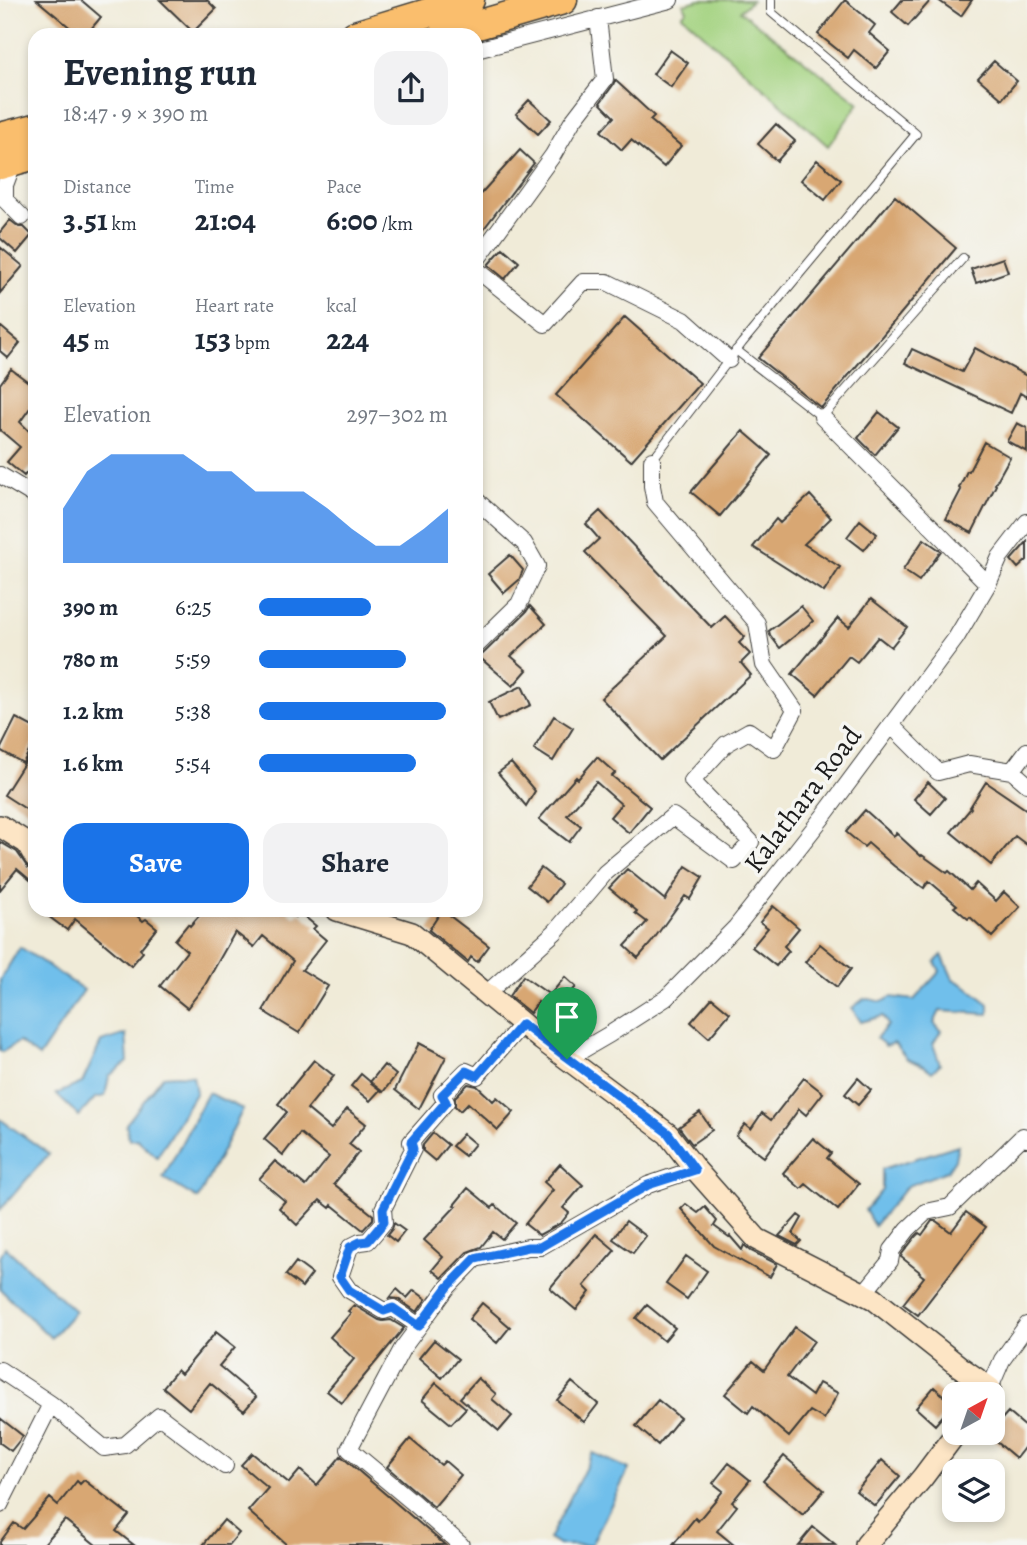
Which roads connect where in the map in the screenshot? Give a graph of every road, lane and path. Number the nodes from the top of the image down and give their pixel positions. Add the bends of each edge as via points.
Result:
1 (470, 0) edge
2 (563, 0) edge
3 (670, 0) edge
4 (771, 0) edge
5 (598, 18) junction
6 (378, 28) edge
7 (467, 28) edge
8 (483, 48) edge
9 (28, 133) edge
10 (9, 148) edge
11 (22, 217) dead end
12 (483, 251) edge
13 (963, 258) dead end
14 (483, 275) edge
15 (733, 355) junction
16 (822, 417) junction
17 (652, 460) joint
18 (0, 475) edge
19 (28, 492) edge
20 (483, 506) edge
21 (1027, 523) edge
22 (988, 584) junction
23 (483, 639) edge
24 (891, 725) junction
25 (1027, 751) edge
26 (1012, 771) junction
27 (1027, 785) edge
28 (0, 826) edge
29 (28, 845) edge
30 (360, 917) edge
31 (486, 994) junction
32 (522, 1024) junction
33 (567, 1059) junction
34 (1027, 1139) edge
35 (695, 1170) junction
36 (864, 1293) junction
37 (1027, 1325) edge
38 (419, 1326) junction
39 (0, 1370) edge
40 (977, 1382) edge
41 (991, 1382) edge
42 (51, 1404) junction
43 (946, 1446) edge
44 (225, 1466) dead end
45 (0, 1505) edge
46 (461, 1545) edge
47 (866, 1545) edge

1 - 6 highway
2 - 7 highway
3 - 5 street
4 - 15 lane via 771,12 916,134
5 - 8 street
5 - 12 street via 605,79
9 - 10 highway
10 - 11 street via 5,200
13 - 16 lane
14 - 15 street via 545,324 583,282 607,282 684,320
15 - 16 lane
15 - 17 lane
16 - 22 street
17 - 31 street via 655,502 757,623 764,665 795,710 774,749 749,731 726,744 692,781 751,842 734,861 673,816 605,873 555,932
18 - 19 street
20 - 23 street via 524,543 537,566 519,604
21 - 22 street, Kalathara Road via 1000,557
22 - 24 street, Kalathara Road via 956,638
24 - 26 street via 938,772 969,764
24 - 33 street, Kalathara Road via 736,927 666,998
25 - 26 street
26 - 27 street
28 - 29 street
30 - 31 street via 412,933
31 - 32 street
32 - 33 street
32 - 38 street via 477,1076 466,1071 442,1095 446,1102 411,1142 413,1149 383,1209 384,1222 368,1241 350,1247 340,1277 349,1290 384,1311 393,1308
33 - 35 street via 668,1133
34 - 36 street via 1023,1136 950,1207 926,1212 892,1250 890,1261
35 - 36 street via 757,1239
35 - 38 street via 648,1185 540,1247 475,1259
36 - 40 street
37 - 41 street
38 - 46 street via 401,1349 349,1449
39 - 42 street
42 - 44 street via 104,1448 125,1445 159,1416
42 - 45 street
43 - 47 street

